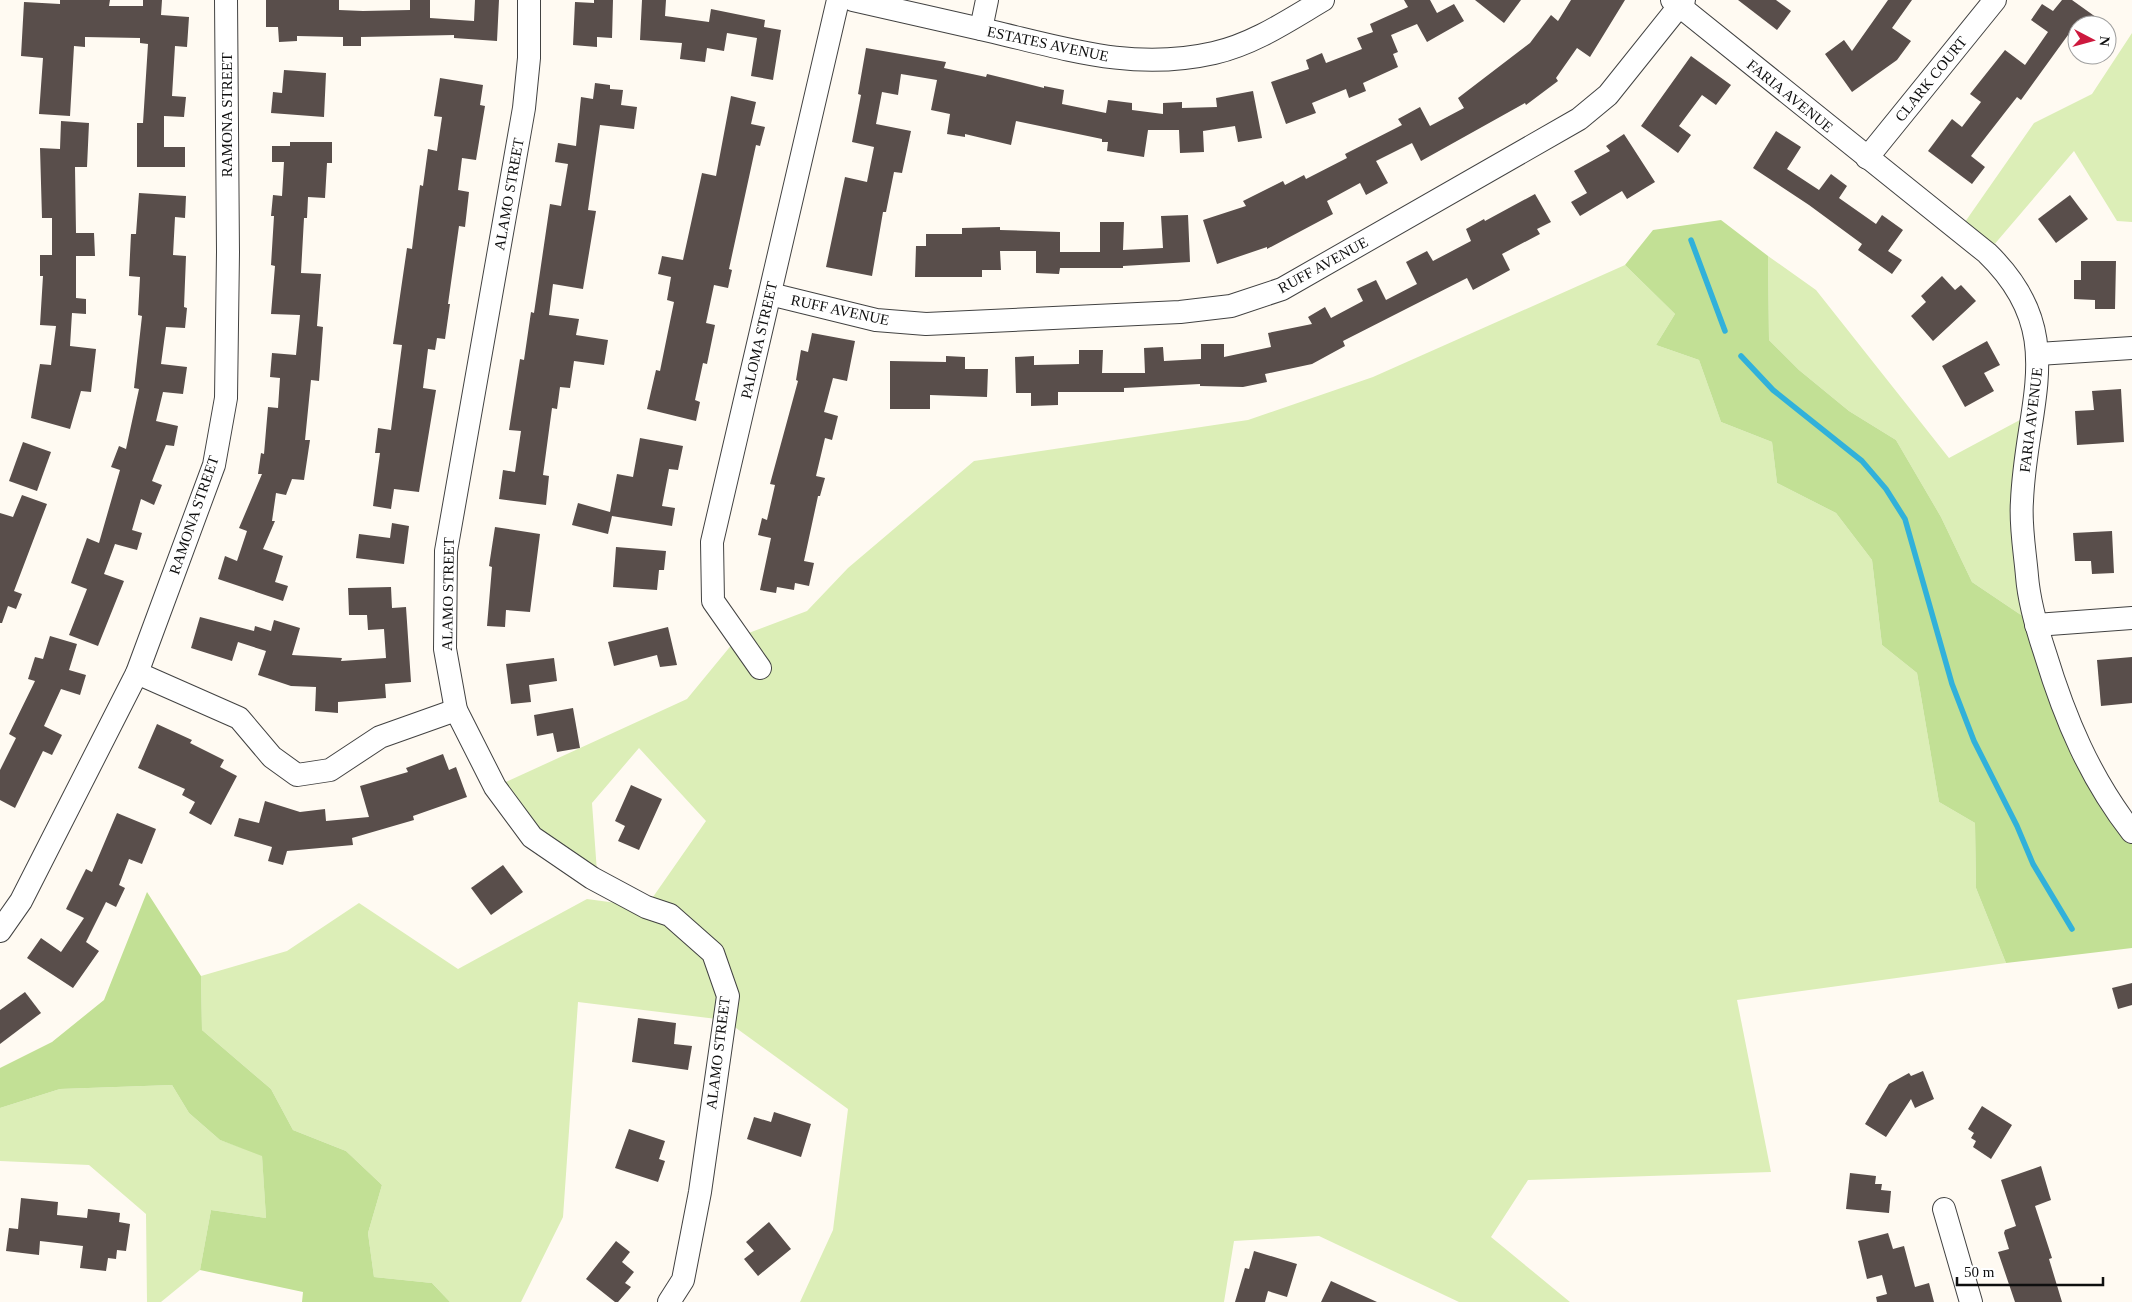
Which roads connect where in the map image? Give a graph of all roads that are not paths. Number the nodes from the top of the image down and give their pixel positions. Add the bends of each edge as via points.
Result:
1 (226, 0) edge
2 (529, 0) edge
3 (838, 0) edge
4 (853, 0) edge
5 (987, 0) edge
6 (1323, 0) edge
7 (1995, 0) edge
8 (1678, 2) edge
9 (980, 29) junction
10 (1867, 158) junction
11 (770, 294) junction
12 (2132, 348) edge
13 (2038, 354) junction
14 (2132, 618) edge
15 (2036, 625) junction
16 (760, 668) dead end
17 (138, 673) junction
18 (456, 710) junction
19 (2132, 832) edge
20 (0, 931) edge
21 (1944, 1208) dead end
22 (669, 1302) edge
23 (1971, 1302) edge

1 - 17 street, RAMONA STREET via 226,398 214,465
2 - 18 street, ALAMO STREET via 529,58 524,108 446,551 445,649
3 - 11 street, PALOMA STREET
4 - 9 street, ESTATES AVENUE
5 - 9 street
6 - 9 street, ESTATES AVENUE via 1269,32 1216,53 1186,58 1095,57
7 - 10 street, CLARK COURT
8 - 10 street, FARIA AVENUE
8 - 11 street, RUFF AVENUE via 1608,95 1579,120 1282,290 1231,306 1180,312 926,324 876,320
10 - 13 street, FARIA AVENUE via 2001,267 2013,281 2026,306
11 - 16 street, PALOMA STREET via 712,542 713,602
12 - 13 street
13 - 15 street, FARIA AVENUE via 2021,503 2027,579
14 - 15 street
15 - 19 street, FARIA AVENUE via 2059,699 2082,756
17 - 18 street via 239,718 272,757 297,775 330,770 380,737
17 - 20 street, RAMONA STREET via 21,901
18 - 22 street, ALAMO STREET via 494,787 532,837 592,878 646,907 670,915 713,953 728,996 700,1192 683,1280
21 - 23 street

